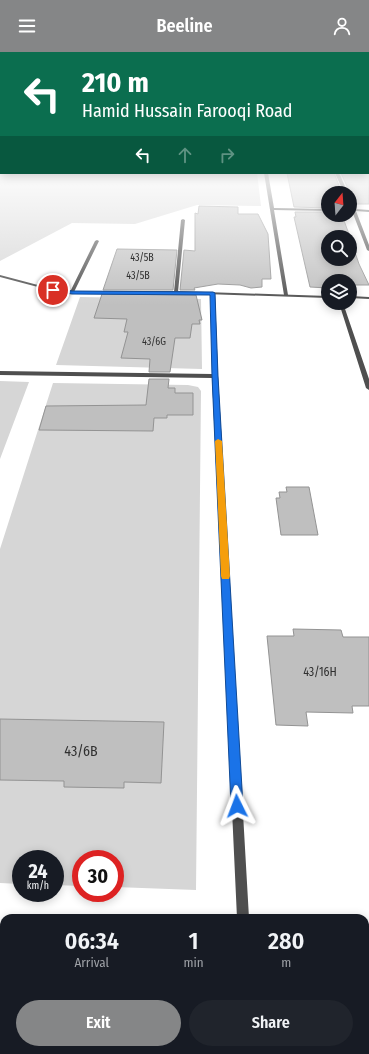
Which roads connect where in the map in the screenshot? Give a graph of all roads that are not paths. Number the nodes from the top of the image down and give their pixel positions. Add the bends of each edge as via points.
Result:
1 (272, 211) edge
2 (183, 220) dead end
3 (357, 222) edge
4 (98, 241) dead end
5 (369, 250) edge
6 (0, 276) edge
7 (72, 292) junction
8 (176, 292) junction
9 (213, 293) junction
10 (286, 295) junction
11 (321, 297) edge
12 (357, 297) edge
13 (369, 298) edge
14 (343, 310) edge
15 (0, 372) edge
16 (215, 376) junction
17 (369, 388) edge
18 (243, 914) edge

1 - 10 street
2 - 8 street
3 - 5 street
4 - 7 street
6 - 7 street via 53,290
7 - 8 street
8 - 9 street
9 - 10 street
9 - 16 street
10 - 11 street
12 - 13 street
14 - 17 street
15 - 16 street
16 - 18 street

